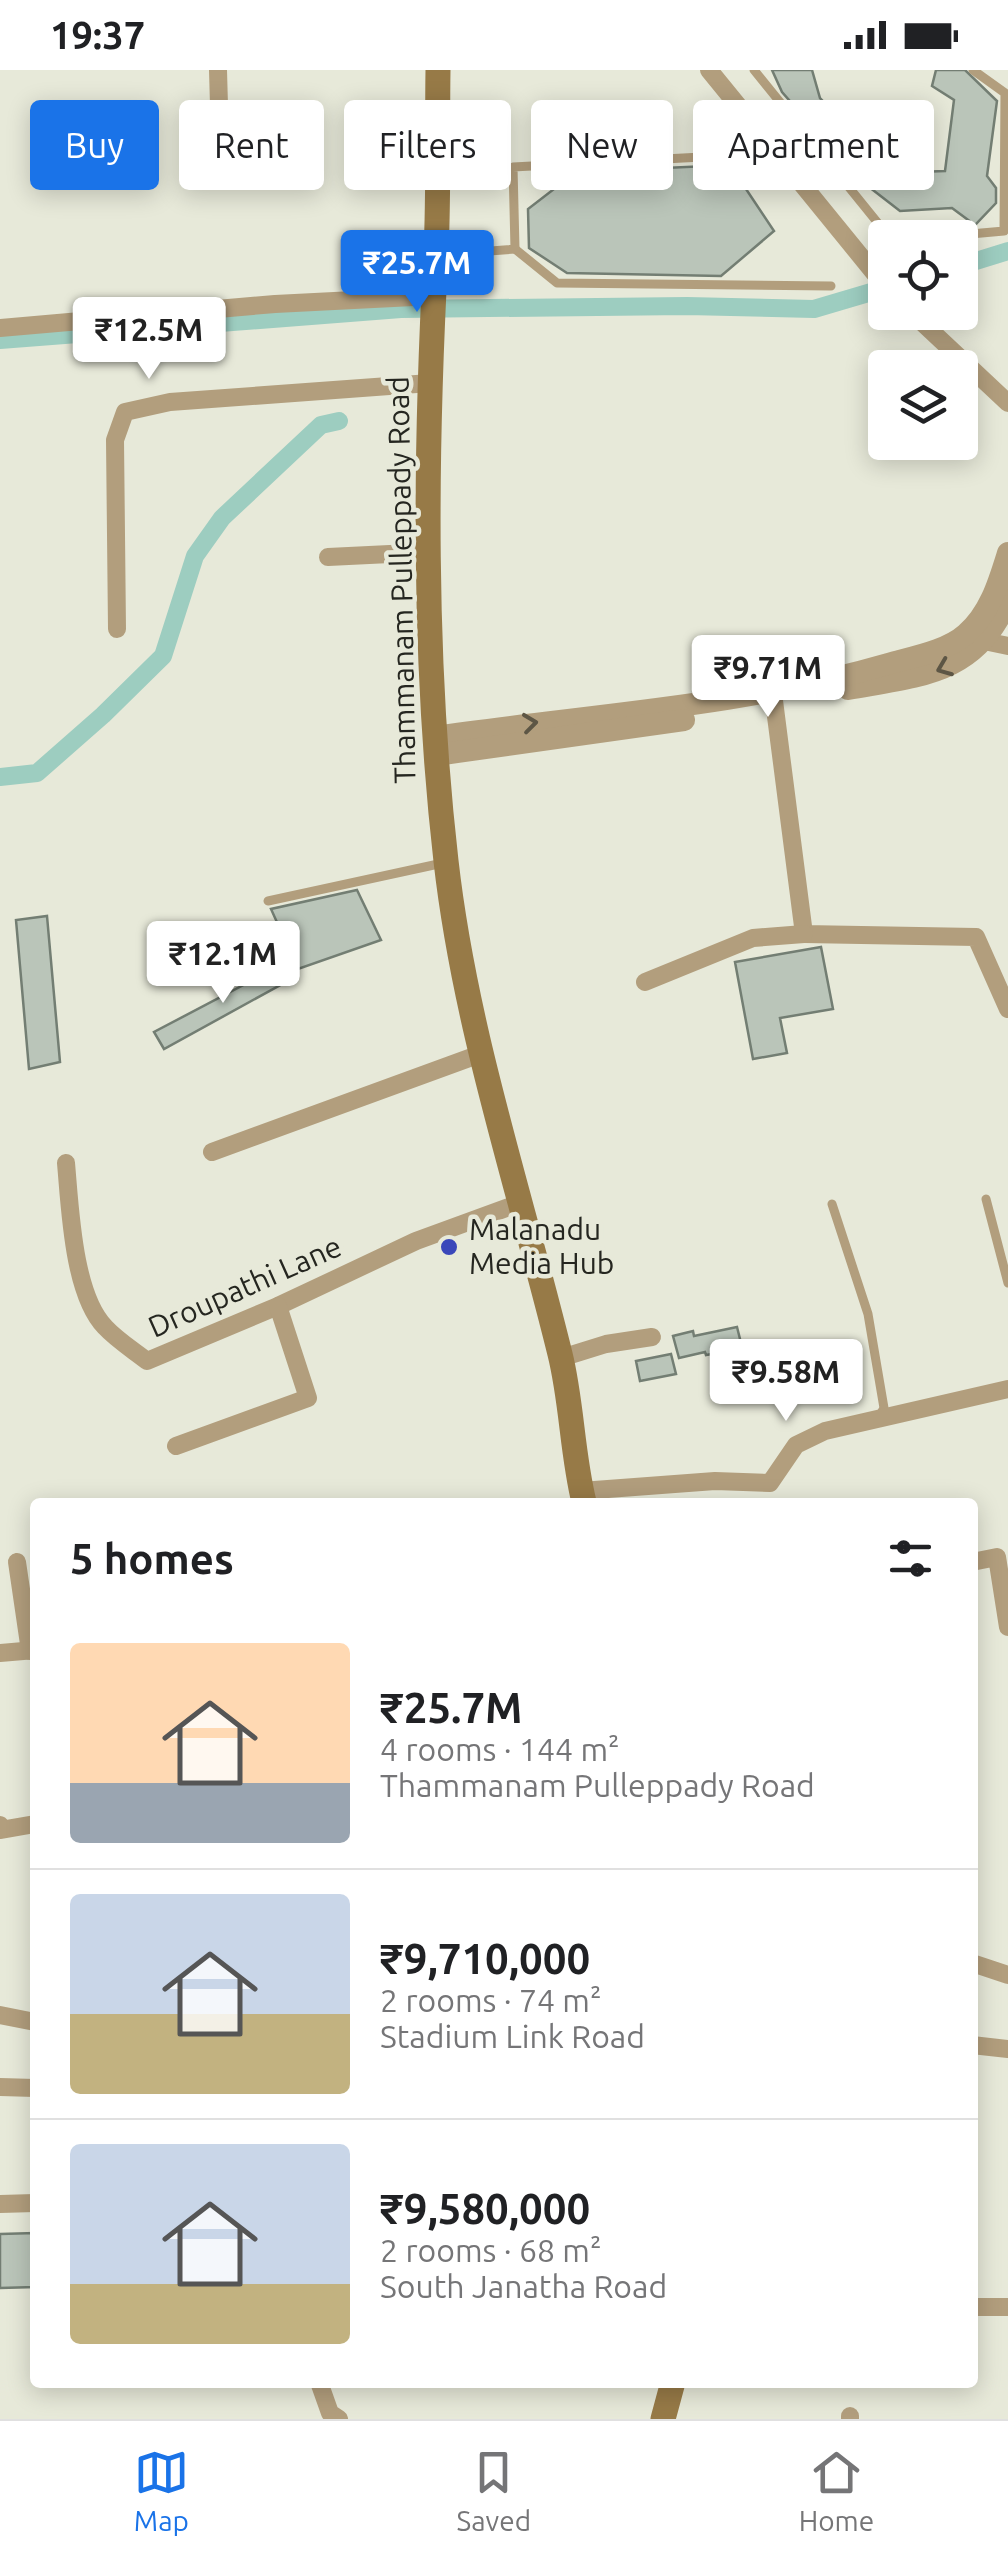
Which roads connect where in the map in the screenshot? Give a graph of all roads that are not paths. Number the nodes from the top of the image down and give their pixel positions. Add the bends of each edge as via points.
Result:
1 (218, 70) edge
2 (438, 70) edge
3 (709, 70) edge
4 (754, 70) edge
5 (973, 70) edge
6 (219, 100) edge
7 (693, 158) edge
8 (875, 220) edge
9 (978, 233) edge
10 (515, 249) junction
11 (435, 260) junction
12 (868, 265) edge
13 (831, 286) dead end
14 (433, 296) junction
15 (0, 328) edge
16 (931, 330) edge
17 (430, 371) junction
18 (1008, 402) edge
19 (431, 552) junction
20 (1008, 553) edge
21 (328, 557) dead end
22 (1008, 599) edge
23 (117, 629) dead end
24 (984, 640) junction
25 (1008, 646) edge
26 (774, 698) junction
27 (435, 746) junction
28 (446, 863) junction
29 (268, 901) dead end
30 (804, 934) junction
31 (645, 982) dead end
32 (1008, 1009) edge
33 (484, 1053) junction
34 (212, 1152) dead end
35 (66, 1163) dead end
36 (986, 1199) dead end
37 (520, 1204) junction
38 (832, 1204) dead end
39 (1008, 1283) edge
40 (278, 1306) junction
41 (652, 1337) dead end
42 (561, 1358) junction
43 (1008, 1389) edge
44 (877, 1419) junction
45 (176, 1446) dead end
46 (770, 1483) junction
47 (582, 1497) edge
48 (772, 1498) edge
49 (978, 1561) edge
50 (18, 1562) dead end
51 (1008, 1626) edge
52 (30, 1633) edge
53 (30, 1651) edge
54 (0, 1653) edge
55 (0, 1825) edge
56 (30, 1825) edge
57 (978, 1965) edge
58 (1008, 1975) edge
59 (0, 2016) edge
60 (30, 2021) edge
61 (978, 2046) edge
62 (1008, 2049) edge
63 (0, 2086) edge
64 (30, 2088) edge
65 (30, 2203) edge
66 (0, 2204) edge
67 (978, 2307) edge
68 (1008, 2307) edge
69 (321, 2388) edge
70 (671, 2388) edge
71 (339, 2419) edge
72 (663, 2419) edge

1 - 6 street
2 - 11 main road, Thammanam Pulleppady Road
3 - 12 street
4 - 8 lane
5 - 9 lane via 1006,93 1004,231
7 - 10 lane via 514,167
10 - 11 lane
10 - 13 lane via 557,283
11 - 14 main road, Thammanam Pulleppady Road
11 - 17 main road, Thammanam Pulleppady Road via 445,301 444,336
14 - 15 street
14 - 17 main road, Thammanam Pulleppady Road
16 - 18 street
17 - 19 main road, Thammanam Pulleppady Road
17 - 23 street via 125,412 115,440
19 - 21 street
19 - 27 main road, Thammanam Pulleppady Road
20 - 26 street via 997,589 964,636
22 - 24 street
24 - 25 street
24 -> 26 street via 962,661 934,673
26 - 27 street via 660,725
26 - 30 street
27 - 28 main road, Thammanam Pulleppady Road
28 - 29 lane
28 - 33 main road, Thammanam Pulleppady Road
30 - 31 street via 754,938
30 - 32 street via 976,937
33 - 34 street
33 - 37 main road, Thammanam Pulleppady Road
35 - 40 street, Droupathi Lane via 75,1258 87,1292 102,1325 147,1361
36 - 39 lane
37 - 40 street, Droupathi Lane via 416,1241
37 - 42 main road, Thammanam Pulleppady Road
38 - 44 lane via 868,1314 884,1408
40 - 45 street via 308,1398
41 - 42 street
42 - 47 main road, Thammanam Pulleppady Road
43 - 44 street
44 - 46 street via 796,1445
46 - 47 street via 715,1480
46 - 48 street
49 - 51 street via 997,1557
50 - 52 street
53 - 54 street
55 - 56 street via 1,1830
57 - 58 street
59 - 60 street
61 - 62 street
63 - 64 street
65 - 66 street
67 - 68 street
69 - 71 street
70 - 72 main road

